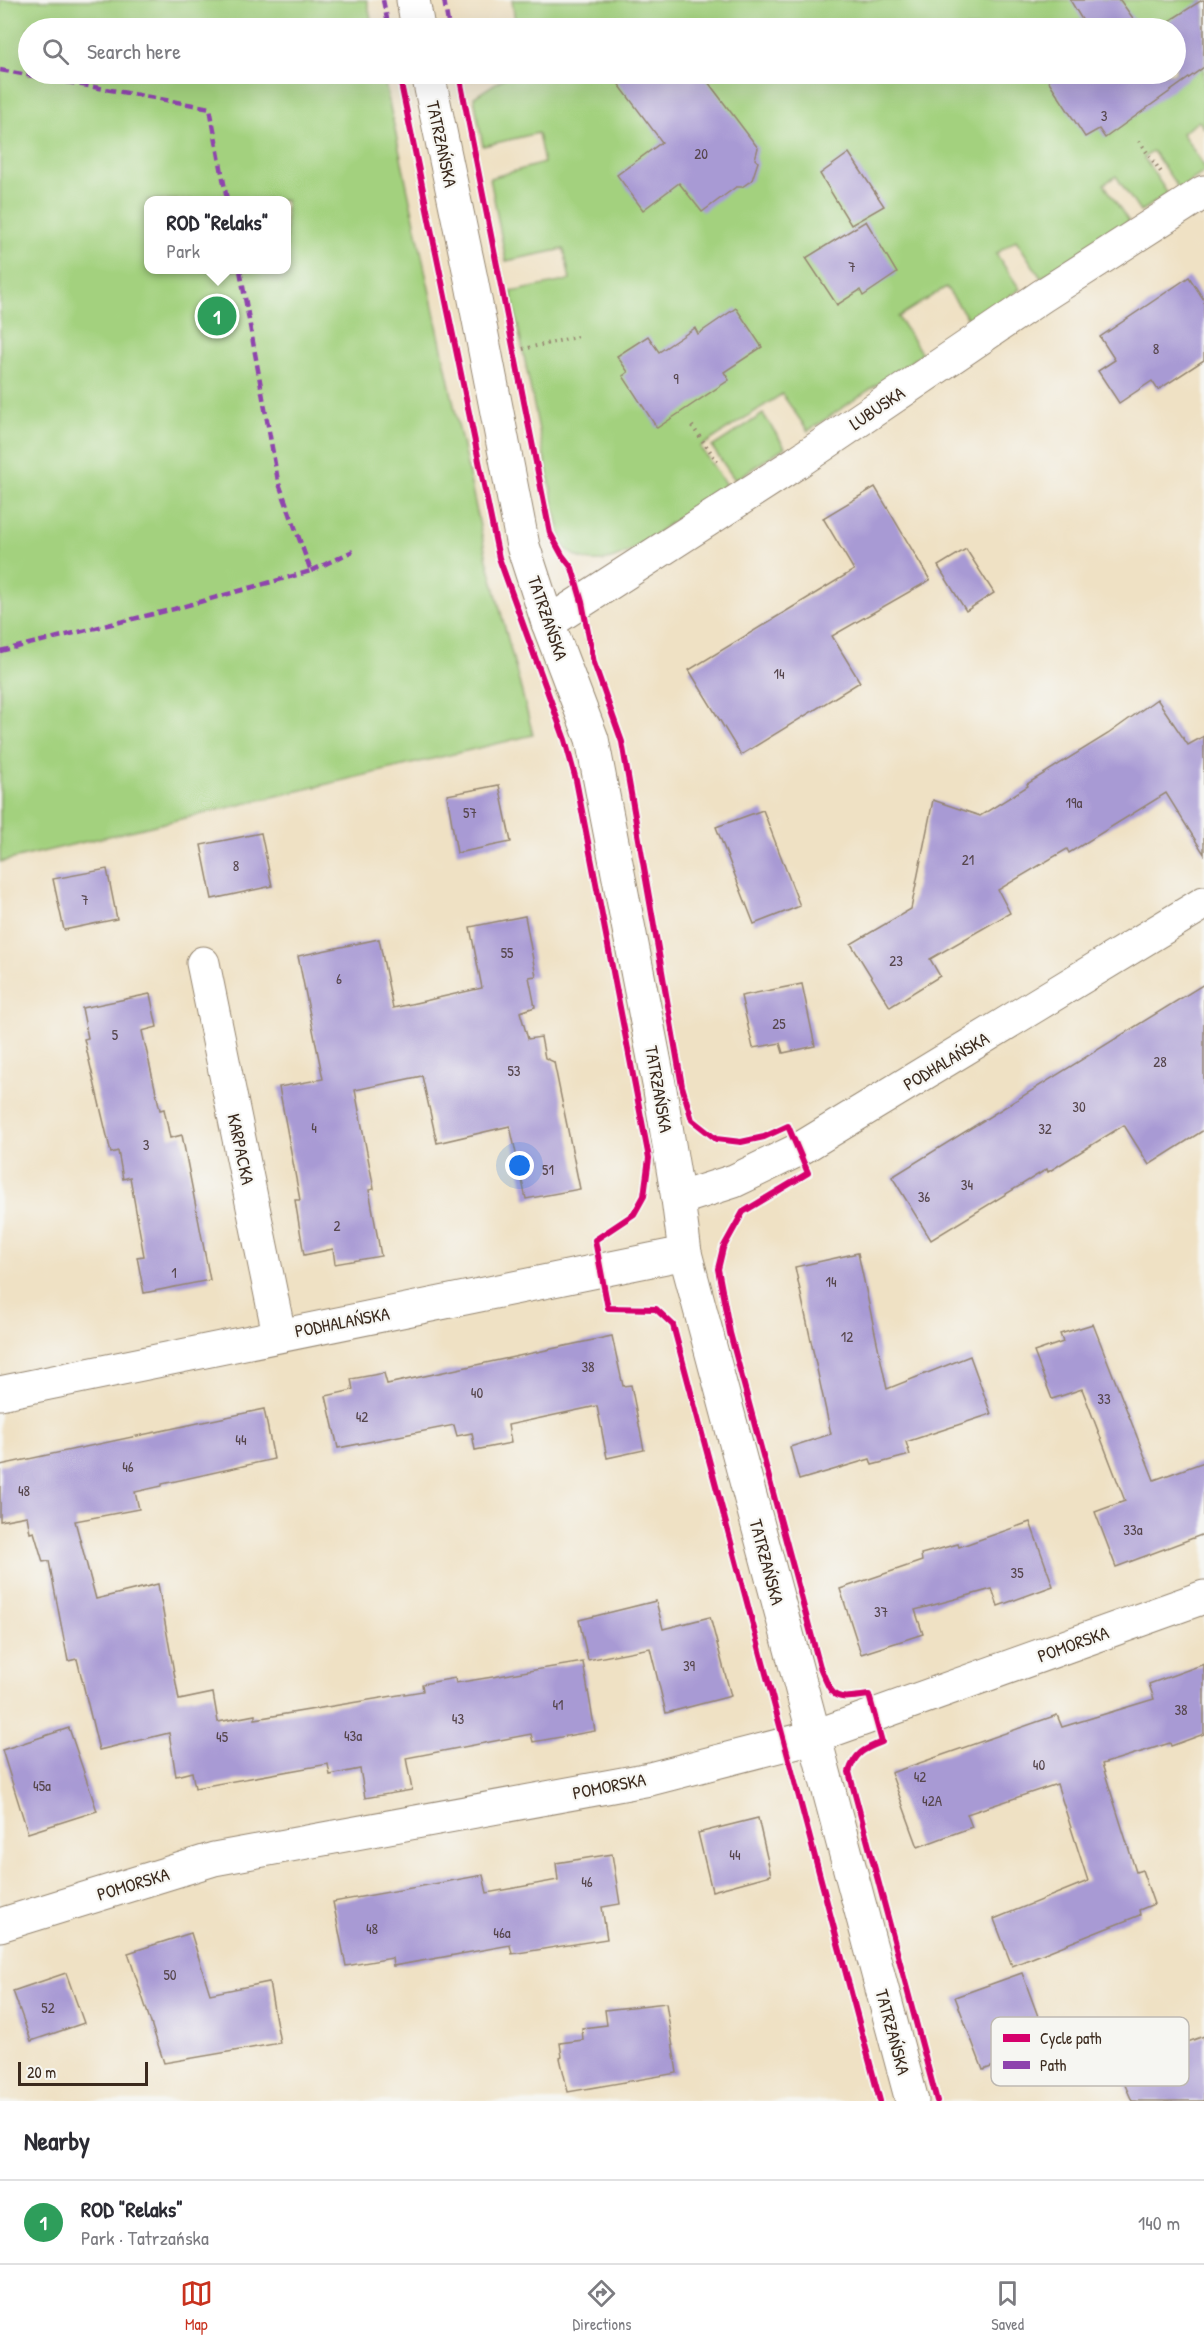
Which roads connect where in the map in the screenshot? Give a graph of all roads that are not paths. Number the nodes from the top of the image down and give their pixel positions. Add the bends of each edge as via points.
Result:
1 (413, 0) edge
2 (416, 18) edge
3 (430, 84) edge
4 (1204, 192) edge
5 (548, 623) junction
6 (1204, 903) edge
7 (203, 963) dead end
8 (678, 1199) junction
9 (685, 1253) junction
10 (279, 1334) junction
11 (0, 1393) edge
12 (1204, 1597) edge
13 (813, 1737) junction
14 (0, 1925) edge
15 (912, 2101) edge

1 - 2 street
3 - 5 street, TATRZAŃSKA via 523,546
4 - 5 street, LUBUSKA
5 - 8 street, TATRZAŃSKA via 592,739
6 - 8 street, PODHALAŃSKA via 798,1150 734,1181
7 - 10 street, KARPACKA
8 - 9 street, TATRZAŃSKA
9 - 10 street, PODHALAŃSKA
9 - 13 street, TATRZAŃSKA
10 - 11 street, PODHALAŃSKA
12 - 13 street, POMORSKA
13 - 14 street, POMORSKA via 650,1779 214,1859
13 - 15 street, TATRZAŃSKA

